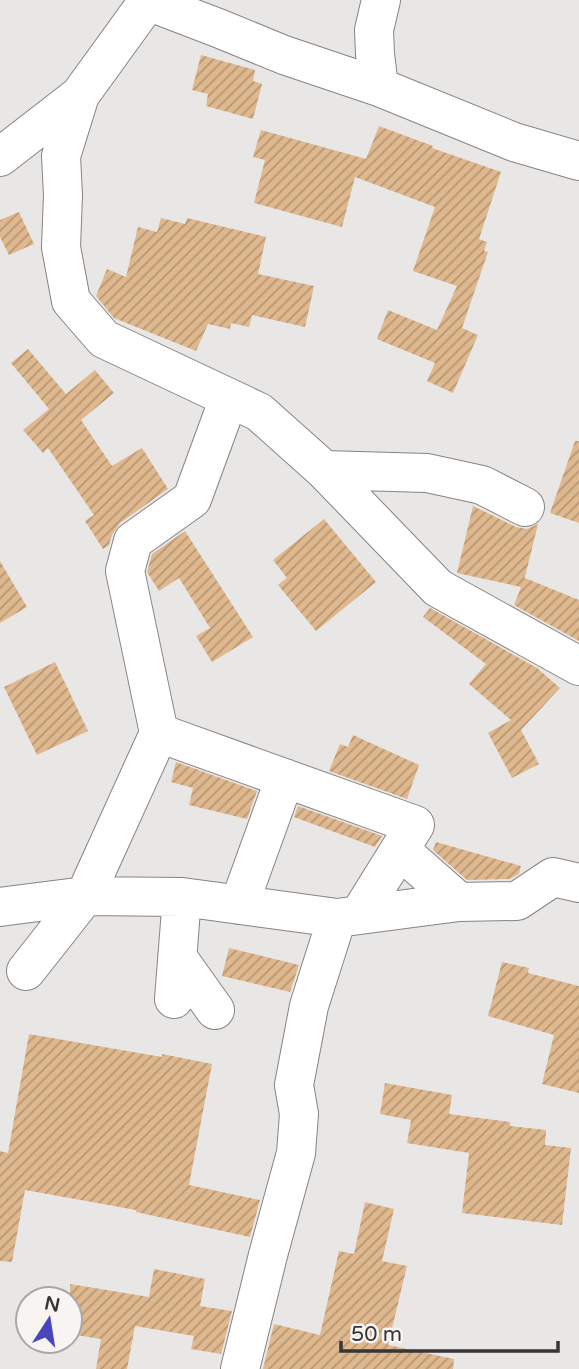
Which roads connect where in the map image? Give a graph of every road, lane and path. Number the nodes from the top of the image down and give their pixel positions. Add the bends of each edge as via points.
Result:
1 (381, 0) edge
2 (147, 1) edge
3 (379, 88) junction
4 (80, 96) junction
5 (0, 157) edge
6 (579, 161) edge
7 (229, 398) junction
8 (324, 470) junction
9 (525, 507) dead end
10 (579, 666) edge
11 (159, 733) junction
12 (285, 778) junction
13 (400, 850) junction
14 (579, 883) edge
15 (85, 896) junction
16 (182, 897) junction
17 (459, 902) junction
18 (239, 905) junction
19 (0, 906) edge
20 (348, 916) junction
21 (178, 958) junction
22 (26, 971) dead end
23 (174, 999) dead end
24 (215, 1010) dead end
25 (240, 1369) edge

1 - 3 street via 374,30
2 - 3 street
2 - 4 street
3 - 6 street via 514,142
4 - 5 street
4 - 7 street via 61,156 61,247 71,301 104,339
7 - 8 street via 259,412
7 - 11 street via 192,499 133,541 125,571
8 - 9 street via 427,473 482,485
8 - 10 street via 438,588
11 - 12 street
11 - 15 street
12 - 13 street via 415,825
12 - 18 street
13 - 17 street
13 - 20 street
14 - 17 street via 553,877 517,901
15 - 16 street
15 - 19 street
15 - 22 street
16 - 18 street
16 - 21 street
17 - 20 street
18 - 20 street
20 - 25 street via 309,1006 294,1085 299,1114 296,1153
21 - 23 street
21 - 24 street

